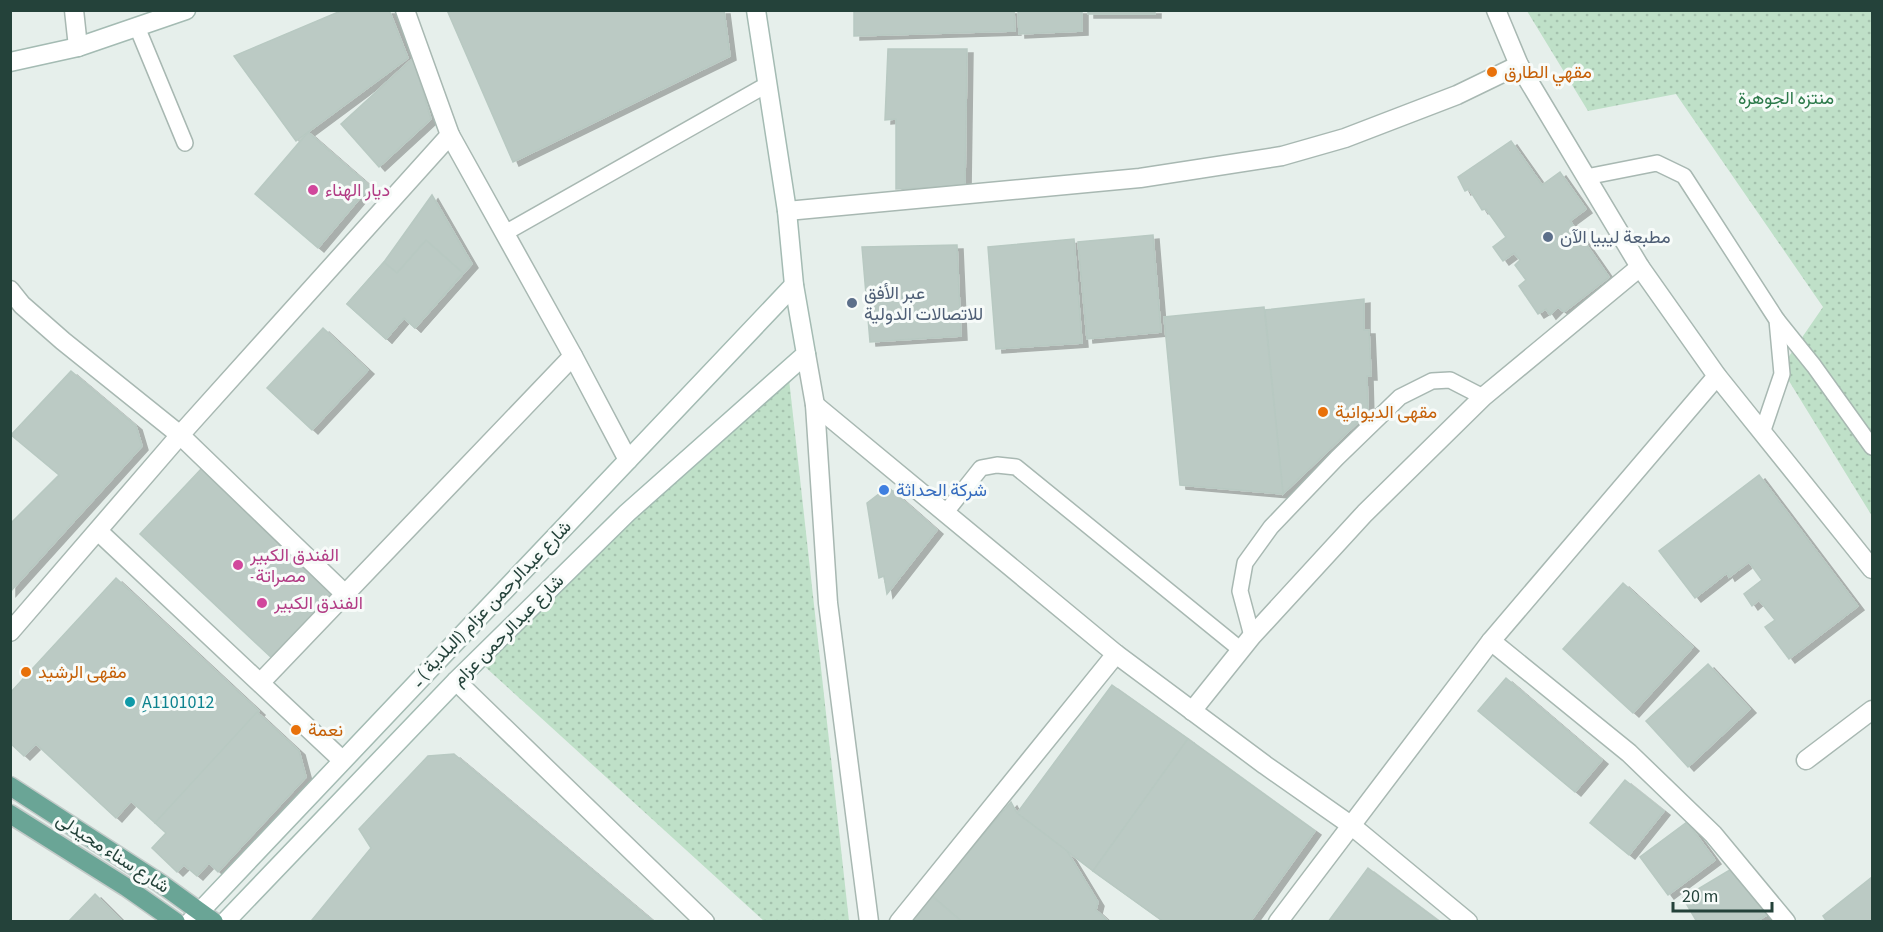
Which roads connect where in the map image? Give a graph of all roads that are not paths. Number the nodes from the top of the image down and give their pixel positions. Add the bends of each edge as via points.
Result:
1 (74, 10) edge
2 (186, 10) edge
3 (405, 10) edge
4 (756, 10) edge
5 (1496, 10) edge
6 (137, 27) junction
7 (78, 47) junction
8 (10, 62) edge
9 (1519, 65) junction
10 (768, 84) junction
11 (450, 135) junction
12 (185, 143) dead end
13 (1586, 177) junction
14 (787, 211) junction
15 (505, 234) junction
16 (1640, 267) junction
17 (794, 285) junction
18 (10, 291) edge
19 (1777, 320) junction
20 (806, 354) junction
21 (573, 356) junction
22 (1717, 376) junction
23 (1483, 397) junction
24 (815, 405) junction
25 (1762, 433) junction
26 (180, 435) junction
27 (1872, 447) edge
28 (628, 460) junction
29 (946, 512) junction
30 (98, 531) junction
31 (1872, 569) edge
32 (345, 594) junction
33 (10, 632) edge
34 (1491, 641) junction
35 (1246, 643) junction
36 (1116, 654) junction
37 (456, 681) junction
38 (261, 682) junction
39 (1872, 710) edge
40 (1192, 711) junction
41 (342, 760) junction
42 (1806, 760) dead end
43 (10, 786) edge
44 (10, 814) edge
45 (1352, 826) junction
46 (201, 918) edge
47 (176, 921) edge
48 (225, 921) edge
49 (705, 921) edge
50 (869, 921) edge
51 (899, 921) edge
52 (1278, 921) edge
53 (1468, 921) edge
54 (1786, 921) edge

1 - 7 street
2 - 6 street
3 - 11 street
4 - 10 street
5 - 9 street
6 - 7 street
6 - 12 lane
7 - 8 street
9 - 13 street
9 - 14 street via 1457,95 1345,138 1282,156 1140,178
10 - 14 street
10 - 15 lane
11 - 15 street
11 - 26 street
13 - 16 street
13 - 19 lane via 1657,163 1684,176
14 - 17 street
15 - 21 street
16 - 22 street
16 - 23 street
17 - 20 street
17 - 28 street, شارع عبدالرحمن عزام (البلدية ) ـ
18 - 26 street via 63,341
19 - 25 lane via 1782,374
19 - 27 lane
20 - 24 street
20 - 37 street, شارع عبدالرحمن عزام via 627,513
21 - 28 street
21 - 32 street
22 - 25 street
22 - 34 street
23 - 35 street via 1365,513
23 - 35 lane via 1450,380 1432,381 1400,397 1337,458 1271,527 1245,563 1240,591
24 - 29 street
24 - 50 street via 828,603
25 - 31 street
26 - 30 street
26 - 32 street
28 - 41 street, شارع عبدالرحمن عزام (البلدية ) ـ
29 - 35 lane via 981,468 1016,467
29 - 36 street
30 - 33 street
30 - 38 street
32 - 38 street
34 - 45 street
34 - 54 street via 1637,761 1713,834
35 - 40 street
36 - 40 street
36 - 51 street
37 - 48 street, شارع عبدالرحمن عزام
37 - 49 street
38 - 41 street
39 - 42 street
40 - 45 street
41 - 46 street, شارع عبدالرحمن عزام (البلدية ) ـ
43 - 46 main road, شارع سناء محيدلى
44 - 47 main road, شارع سناء محيدلى
45 - 52 street
45 - 53 street

